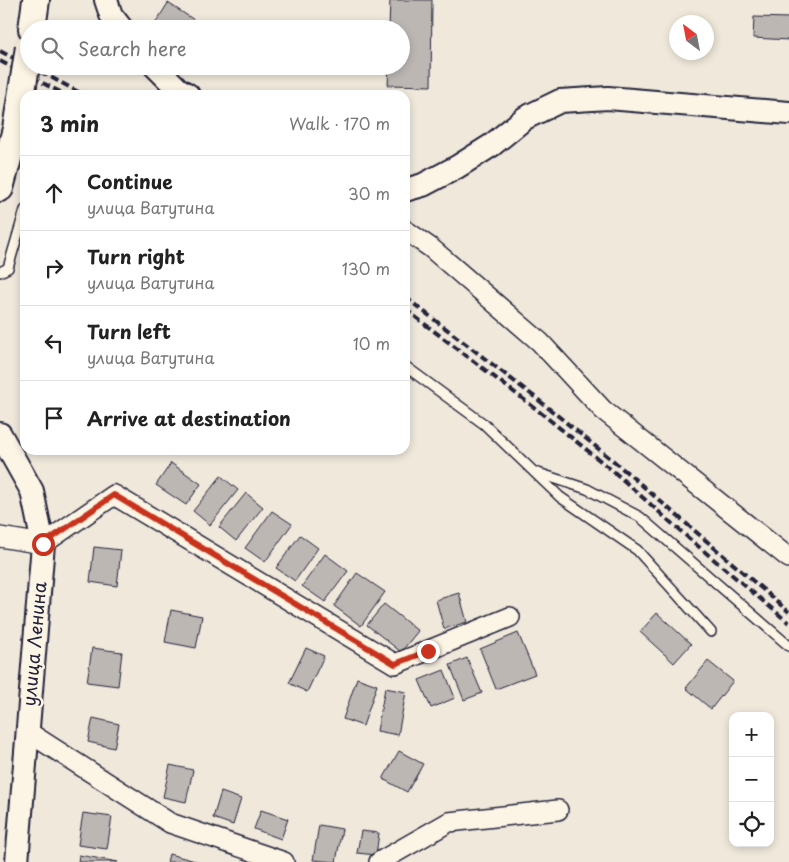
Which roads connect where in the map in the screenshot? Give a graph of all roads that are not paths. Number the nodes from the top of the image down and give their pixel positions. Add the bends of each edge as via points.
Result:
1 (106, 0) edge
2 (115, 20) edge
3 (24, 75) edge
4 (164, 75) edge
5 (22, 90) edge
6 (180, 90) edge
7 (20, 103) edge
8 (789, 113) edge
9 (0, 188) edge
10 (410, 189) edge
11 (20, 227) edge
12 (410, 233) edge
13 (0, 272) edge
14 (410, 370) edge
15 (0, 434) edge
16 (532, 472) junction
17 (0, 537) edge
18 (43, 544) junction
19 (789, 558) edge
20 (510, 616) dead end
21 (711, 632) dead end
22 (789, 646) edge
23 (28, 732) junction
24 (558, 810) dead end
25 (17, 862) edge
26 (284, 862) edge
27 (379, 862) edge

1 - 2 street
3 - 5 main road, bridge
4 - 6 street
7 - 9 main road, bridge
8 - 10 street via 608,98 560,101 525,118 492,145 457,167
11 - 13 lane via 8,268
12 - 19 street via 540,342 603,410
14 - 16 lane via 484,424
15 - 18 street, улица Ленина via 32,492
16 - 21 lane via 560,497 637,550
16 - 22 lane via 587,489 640,517
17 - 18 street
18 - 20 street via 114,495 395,664
18 - 23 street, улица Ленина
23 - 25 street, улица Ленина
23 - 26 street via 170,823
24 - 27 street via 449,822

